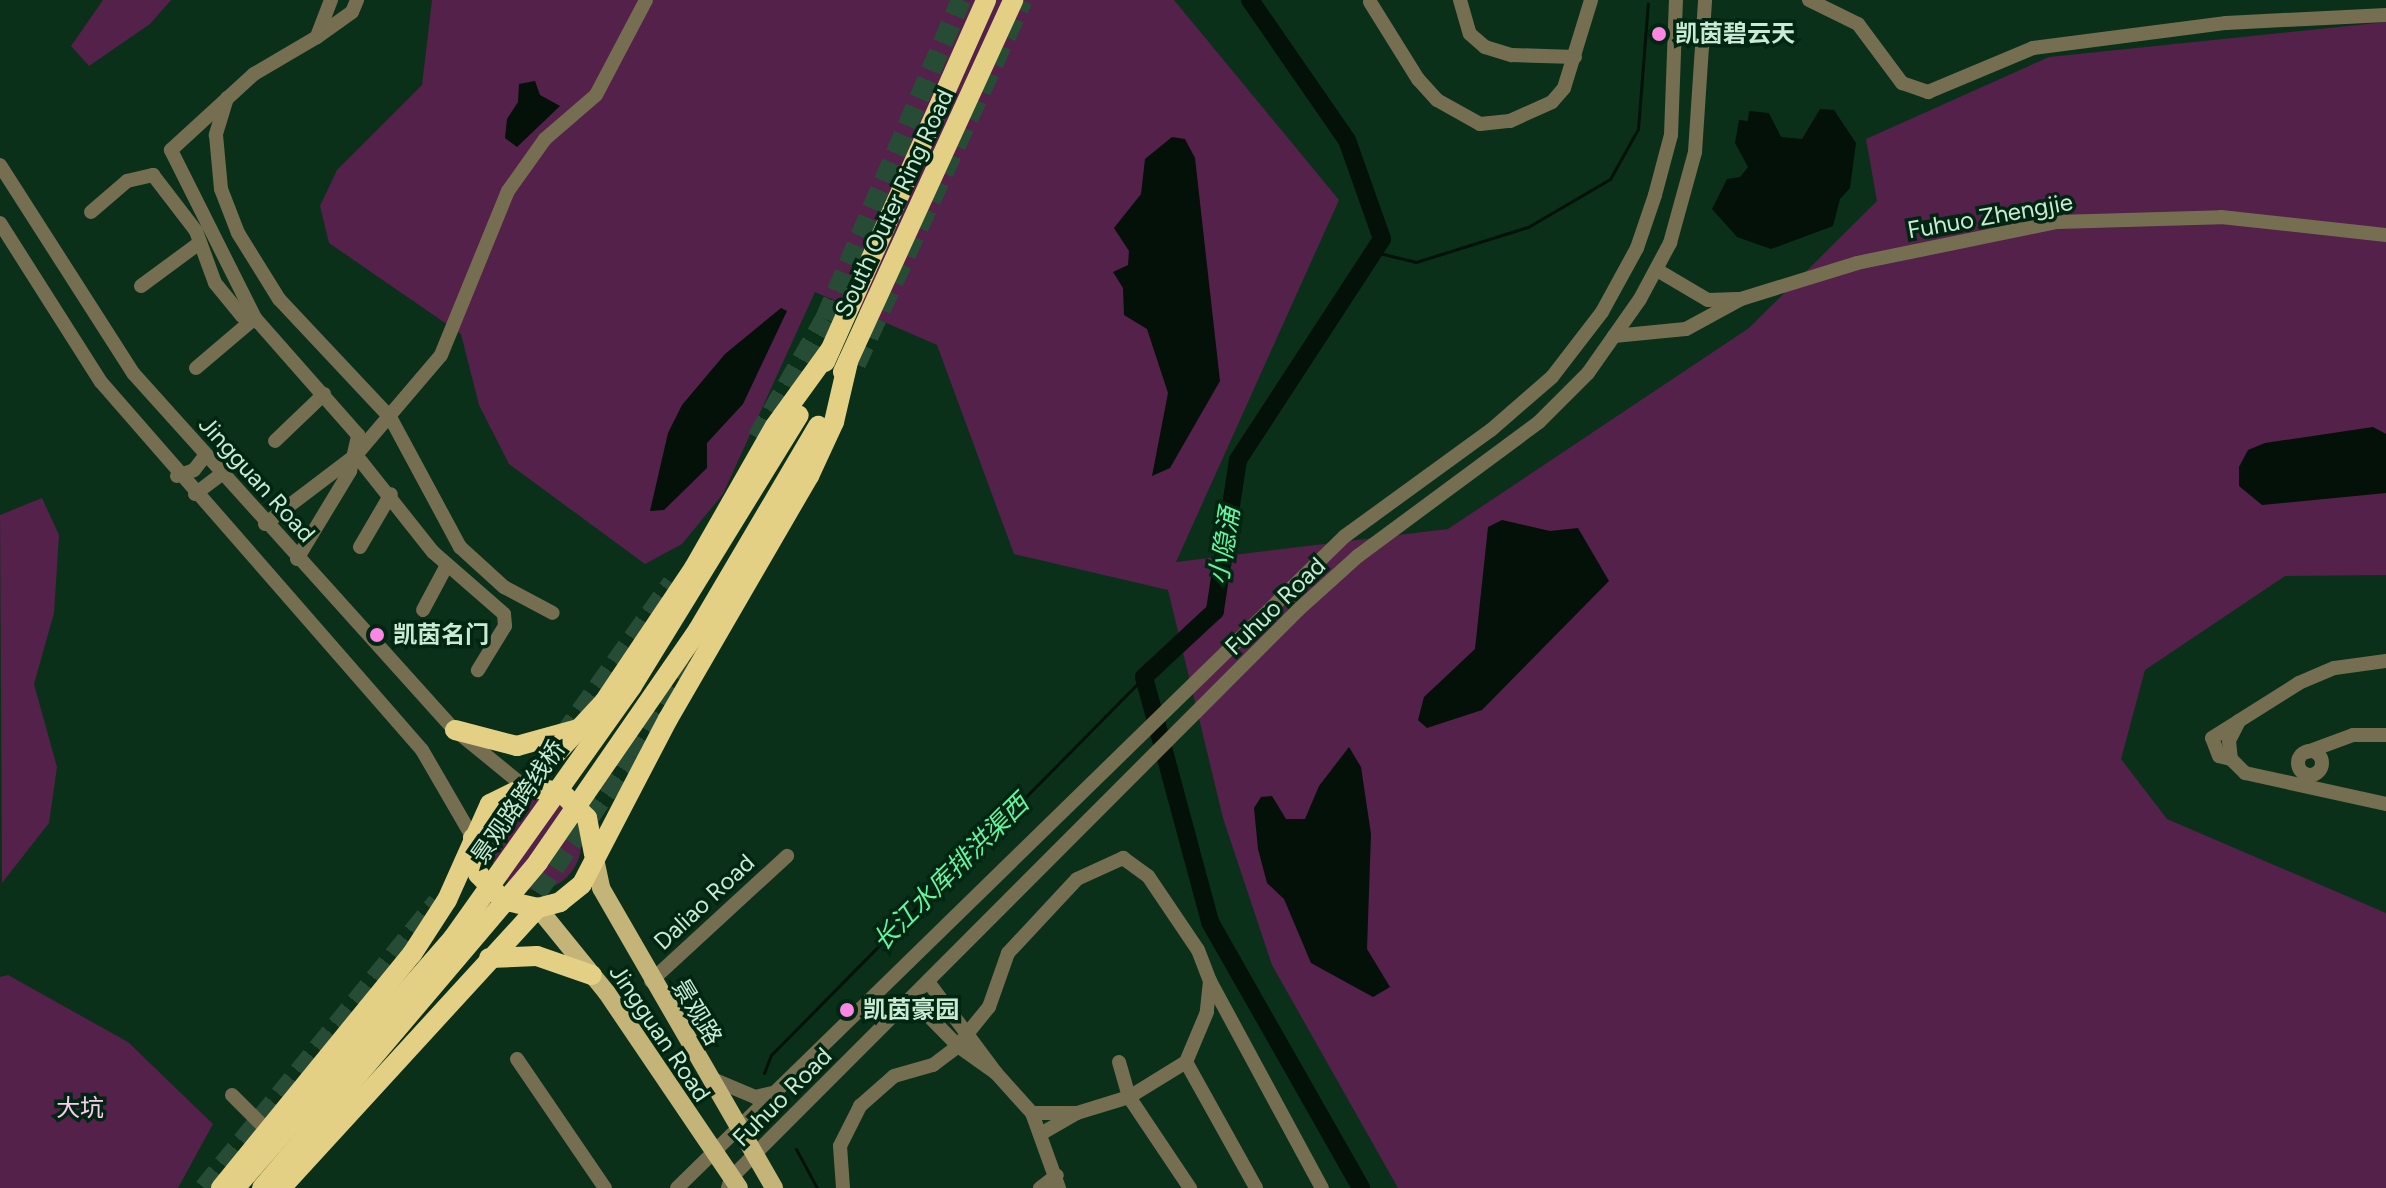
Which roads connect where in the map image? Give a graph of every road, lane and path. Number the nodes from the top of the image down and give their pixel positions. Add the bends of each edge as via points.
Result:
1 (331, 0) edge
2 (357, 0) edge
3 (646, 0) edge
4 (986, 0) edge
5 (1013, 0) edge
6 (1460, 0) edge
7 (1591, 0) edge
8 (1676, 0) edge
9 (1705, 0) edge
10 (1809, 0) edge
11 (1370, 1) edge
12 (2386, 15) edge
13 (317, 37) junction
14 (1575, 57) junction
15 (227, 97) junction
16 (194, 125) junction
17 (216, 135) junction
18 (0, 165) edge
19 (91, 212) dead end
20 (0, 223) edge
21 (2386, 235) edge
22 (198, 244) junction
23 (1657, 270) junction
24 (141, 286) dead end
25 (1741, 299) junction
26 (255, 318) junction
27 (1614, 336) junction
28 (830, 350) junction
29 (848, 362) junction
30 (196, 368) dead end
31 (324, 394) junction
32 (799, 415) joint
33 (390, 417) junction
34 (818, 426) joint
35 (275, 441) dead end
36 (356, 455) junction
37 (204, 457) junction
38 (220, 475) junction
39 (177, 476) junction
40 (195, 494) junction
41 (391, 494) junction
42 (265, 524) junction
43 (360, 547) dead end
44 (297, 559) junction
45 (447, 565) junction
46 (423, 610) dead end
47 (553, 613) dead end
48 (2386, 661) edge
49 (478, 670) dead end
50 (585, 725) junction
51 (455, 730) junction
52 (2386, 735) edge
53 (2338, 739) junction
54 (2307, 752) junction
55 (2321, 760) junction
56 (525, 787) junction
57 (2386, 804) edge
58 (473, 838) junction
59 (594, 854) junction
60 (787, 856) dead end
61 (538, 908) junction
62 (412, 954) junction
63 (489, 958) junction
64 (592, 975) junction
65 (467, 980) junction
66 (651, 981) junction
67 (1210, 981) junction
68 (929, 983) junction
69 (912, 999) junction
70 (963, 1040) junction
71 (517, 1059) dead end
72 (1119, 1062) dead end
73 (1186, 1062) junction
74 (707, 1076) junction
75 (780, 1090) junction
76 (232, 1095) dead end
77 (1129, 1097) junction
78 (1032, 1113) junction
79 (1077, 1113) junction
80 (739, 1130) junction
81 (268, 1131) junction
82 (1044, 1132) junction
83 (714, 1154) junction
84 (754, 1157) junction
85 (1058, 1181) edge
86 (732, 1185) edge
87 (221, 1188) edge
88 (235, 1188) edge
89 (262, 1188) edge
90 (281, 1188) edge
91 (605, 1188) edge
92 (677, 1188) edge
93 (774, 1188) edge
94 (843, 1188) edge
95 (1040, 1188) edge
96 (1190, 1188) edge
97 (1256, 1188) edge
98 (1322, 1188) edge

1 - 13 street
2 - 13 street via 352,12
3 - 33 street via 596,95 545,139 508,191 441,355
4 - 28 highway, South Outer Ring Road
5 - 29 highway, South Outer Ring Road
6 - 14 street via 1470,34 1485,47 1512,55
7 - 14 street
8 - 75 street, Fuhuo Road via 1671,135 1637,248 1602,312 1552,377 1491,430 1345,536 1176,696
9 - 23 street, Fuhuo Road via 1695,152
10 - 12 street via 1858,24 1902,83 1928,92 2009,57 2059,44 2226,23
11 - 14 street via 1427,90 1480,124 1510,121 1552,102
13 - 15 street
15 - 16 street
15 - 17 street
16 - 17 street
16 - 26 street via 171,150
17 - 33 street via 221,189 238,233 279,299
18 - 37 street, Jingguan Road via 133,373
19 - 22 street via 127,181 153,175 188,218
20 - 39 street via 101,382
21 - 25 street, Fuhuo Zhengjie via 2221,217 2057,222 1857,263
22 - 24 street
22 - 26 street via 232,307
23 - 25 street via 1708,300
23 - 27 street, Fuhuo Road
25 - 27 street, Fuhuo Zhengjie via 1686,329
26 - 30 street
26 - 31 street
27 - 68 street, Fuhuo Road via 1539,422 1358,556
28 - 32 highway, South Outer Ring Road
28 - 50 highway via 775,426 694,568
29 - 34 highway, South Outer Ring Road
29 - 59 highway via 834,422 809,476
31 - 35 street
31 - 36 street via 356,429
32 - 88 highway, 景观路跨线桥, bridge via 632,686 453,938
33 - 36 street
33 - 47 street via 449,534 504,587
34 - 89 highway, 景观路跨线桥, bridge via 698,630 538,862
36 - 41 street
36 - 42 street
36 - 44 street
37 - 38 street, Jingguan Road
37 - 39 street via 194,470
38 - 40 street
38 - 42 street, Jingguan Road
39 - 40 street
40 - 58 street via 422,750
41 - 43 street
41 - 45 street
42 - 44 street, Jingguan Road
44 - 51 street, Jingguan Road
45 - 46 street
45 - 49 street via 507,619
48 - 57 street via 2334,668 2239,721 2229,741 2231,759 2268,781
50 - 51 highway via 536,746 490,743
50 - 56 highway
51 - 56 street, Jingguan Road
52 - 53 street
53 - 54 street
53 - 55 street
54 - 55 street
54 - 55 street via 2298,761 2305,774 2316,773
56 - 58 highway via 490,804
56 - 59 highway via 561,792 576,803 590,827
58 - 61 highway via 478,874 488,889 503,900
58 - 62 highway via 447,900
59 - 61 highway via 570,895
59 - 66 main road, 景观路 via 601,888
60 - 66 street, Daliao Road
61 - 63 highway
61 - 64 main road, Jingguan Road
62 - 65 highway via 444,928 471,931 482,946
62 - 81 highway
63 - 64 highway via 537,956
63 - 65 highway
64 - 83 main road, Jingguan Road
65 - 90 highway
66 - 74 main road, 景观路
67 - 70 street via 1198,950 1148,876 1123,858 1107,861 1077,879 1008,953 989,1007
67 - 73 street via 1207,1012
67 - 98 street
68 - 69 street, Fuhuo Road
68 - 70 street
69 - 70 street
69 - 84 street, Fuhuo Road
70 - 78 street
70 - 94 street via 933,1065 894,1076 860,1106 840,1146
71 - 91 street
72 - 77 street
73 - 77 street
73 - 97 street
74 - 75 street via 755,1097
74 - 80 main road, 景观路
75 - 80 street, Fuhuo Road
76 - 81 street
77 - 79 street
77 - 96 street
78 - 79 street
78 - 82 street
79 - 82 street
80 - 83 street, Fuhuo Road
80 - 84 main road, 景观路
81 - 87 highway
82 - 85 street
83 - 86 main road, Jingguan Road
83 - 92 street
84 - 86 street, Fuhuo Road
84 - 93 main road, 景观路
85 - 95 street

